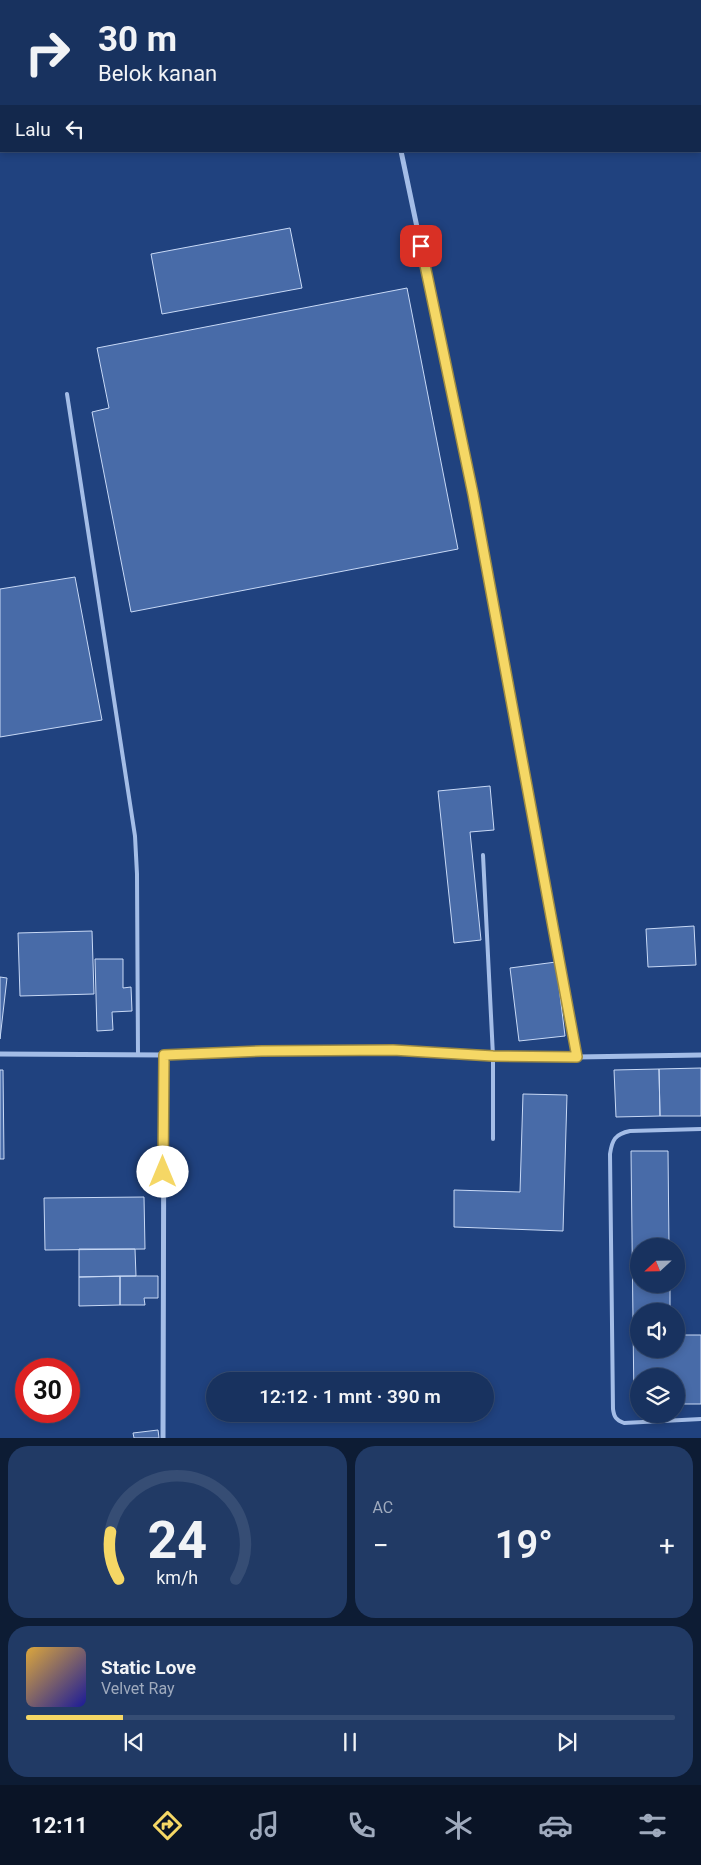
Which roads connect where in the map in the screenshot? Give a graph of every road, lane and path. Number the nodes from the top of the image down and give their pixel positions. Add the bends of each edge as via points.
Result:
1 (401, 152) edge
2 (67, 394) dead end
3 (483, 855) dead end
4 (0, 1054) edge
5 (138, 1055) junction
6 (164, 1055) junction
7 (701, 1055) edge
8 (493, 1056) junction
9 (577, 1057) junction
10 (701, 1129) edge
11 (493, 1139) dead end
12 (701, 1419) edge
13 (163, 1438) edge

1 - 9 street via 473,494
2 - 5 lane via 135,836
3 - 8 lane
4 - 5 street
5 - 6 street
6 - 8 street via 393,1050
6 - 13 street
7 - 9 street
8 - 9 street
8 - 11 lane
10 - 12 lane via 621,1133 612,1142 610,1154 614,1416 624,1423

